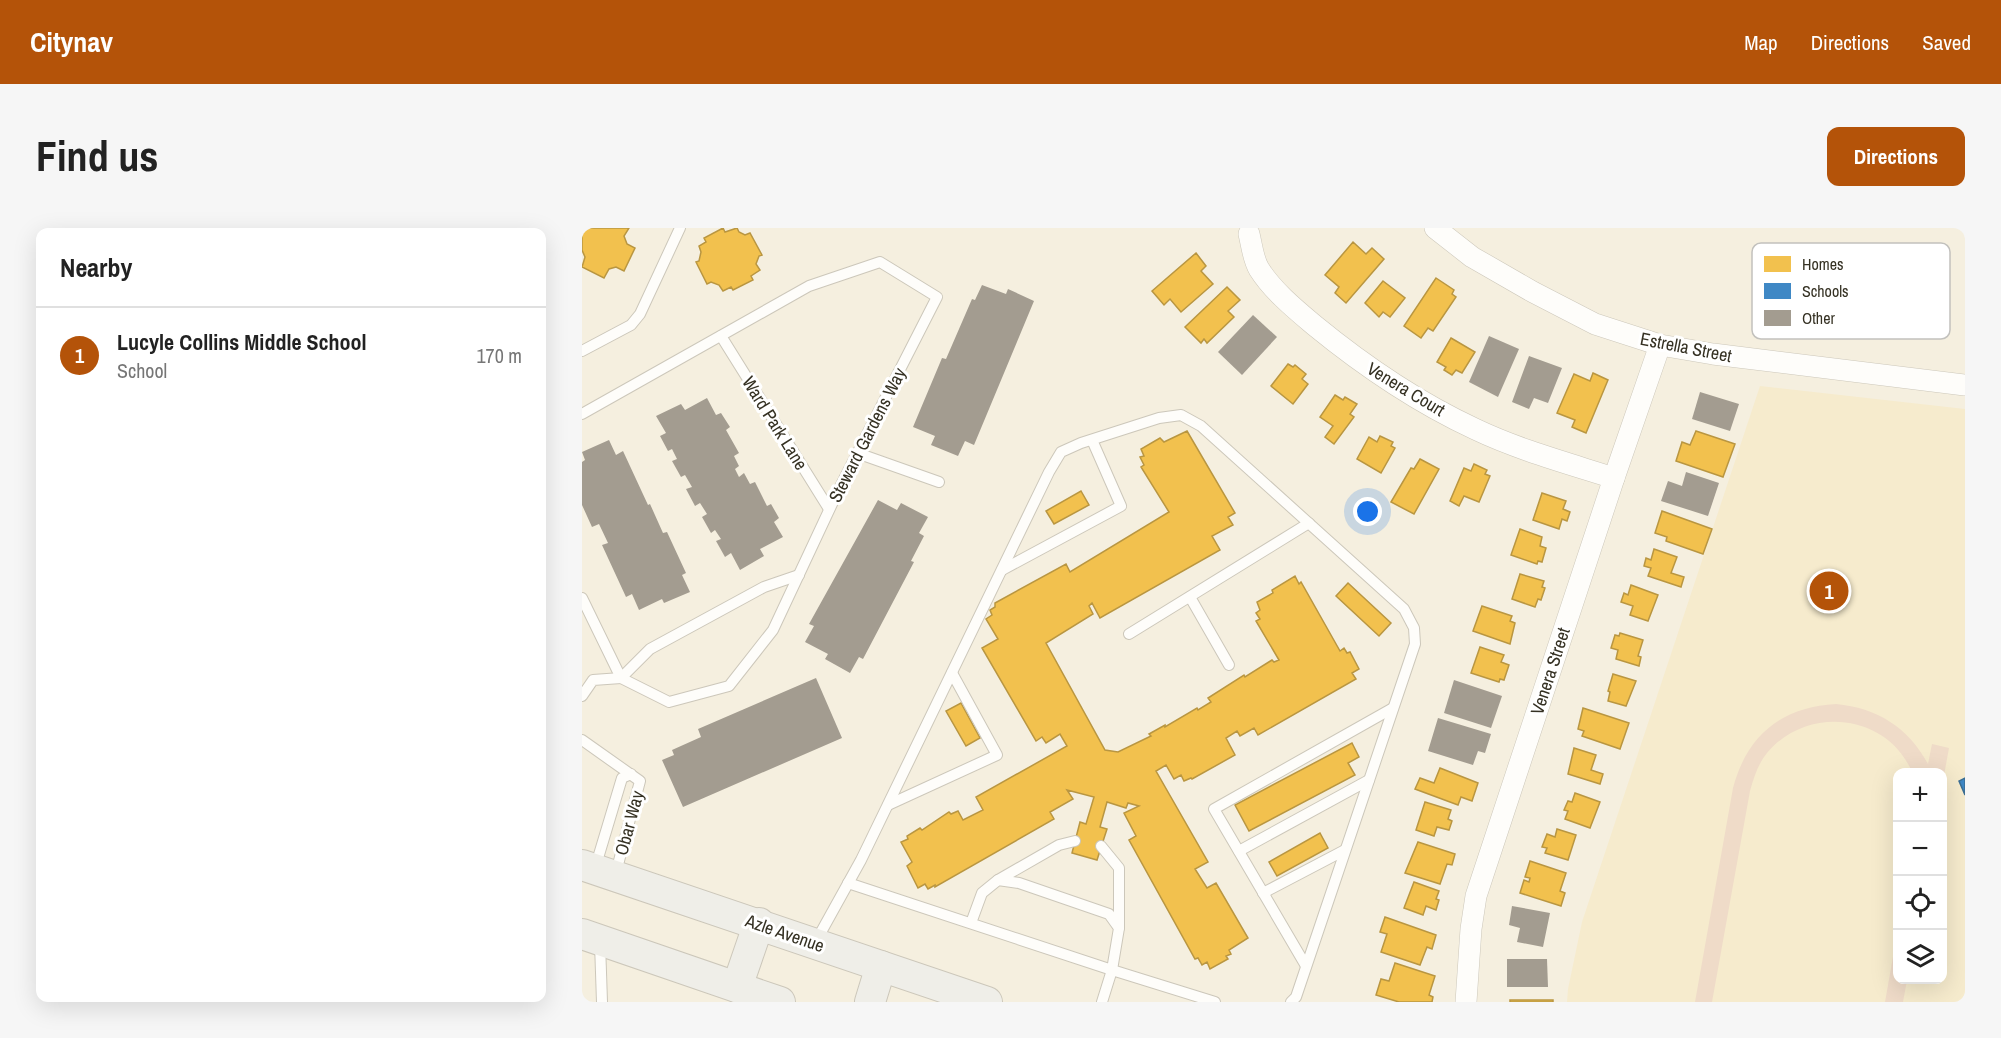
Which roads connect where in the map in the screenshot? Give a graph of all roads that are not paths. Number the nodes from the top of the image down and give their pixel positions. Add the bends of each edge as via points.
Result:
1 (680, 228) edge
2 (1435, 228) edge
3 (1249, 234) dead end
4 (721, 336) junction
5 (1660, 345) junction
6 (582, 351) edge
7 (1965, 385) edge
8 (582, 414) edge
9 (1092, 440) junction
10 (857, 453) junction
11 (1614, 478) junction
12 (939, 482) dead end
13 (829, 509) junction
14 (1310, 524) junction
15 (1002, 570) junction
16 (799, 575) junction
17 (1190, 597) junction
18 (582, 598) edge
19 (1129, 634) dead end
20 (1229, 665) dead end
21 (952, 673) junction
22 (621, 678) junction
23 (582, 696) edge
24 (1393, 708) junction
25 (582, 740) edge
26 (632, 774) junction
27 (1369, 780) junction
28 (888, 805) junction
29 (1075, 841) dead end
30 (1101, 846) dead end
31 (1345, 850) junction
32 (1239, 851) junction
33 (597, 870) edge
34 (998, 880) junction
35 (848, 883) junction
36 (1263, 893) junction
37 (759, 923) junction
38 (971, 923) junction
39 (1119, 928) junction
40 (591, 937) edge
41 (815, 943) junction
42 (881, 966) junction
43 (1306, 966) junction
44 (1112, 970) junction
45 (737, 987) junction
46 (602, 1002) edge
47 (780, 1002) edge
48 (870, 1002) edge
49 (987, 1002) edge
50 (1102, 1002) edge
51 (1215, 1002) edge
52 (1291, 1002) edge
53 (1466, 1002) edge

1 - 6 lane via 635,320
2 - 5 street, Estrella Street via 1472,257 1533,292 1595,324
3 - 11 street, Venera Court via 1256,263 1270,282 1294,309 1352,356 1422,402 1477,430
4 - 8 lane
4 - 10 lane, Steward Gardens Way via 809,286 880,262 937,297
4 - 13 lane, Ward Park Lane
5 - 7 street, Estrella Street
5 - 11 street, Venera Street
9 - 14 lane via 1159,418 1181,415 1201,426
9 - 15 lane via 1061,452
9 - 15 lane via 1121,506
10 - 12 lane
10 - 13 lane, Steward Gardens Way
11 - 53 street, Venera Street via 1476,896
13 - 16 lane, Steward Gardens Way
14 - 17 lane
14 - 24 lane via 1404,609 1414,628 1415,644
15 - 21 lane
16 - 22 lane via 764,587 650,649
16 - 22 lane, Steward Gardens Way via 773,630 729,686 669,702
17 - 19 lane
17 - 20 lane
18 - 22 lane
21 - 28 lane
21 - 28 lane via 997,754
22 - 23 lane via 593,680
24 - 27 lane
24 - 32 lane via 1214,809
25 - 26 lane, Obar Way
26 - 33 lane, Obar Way via 622,777
26 - 33 lane, Obar Way via 640,781
27 - 31 lane
27 - 32 lane
28 - 35 lane
29 - 34 lane via 1059,845
30 - 39 lane via 1119,868
31 - 36 lane
31 - 43 lane
32 - 36 lane
33 - 37 main road, Azle Avenue
34 - 38 lane via 982,893
34 - 39 lane via 1019,883 1109,914
35 - 38 lane
35 - 41 lane
36 - 43 lane
37 - 41 main road, Azle Avenue
37 - 45 main road
38 - 44 lane
39 - 44 lane
40 - 45 main road
40 - 46 lane
41 - 42 main road, Azle Avenue
42 - 48 main road
42 - 49 main road, Azle Avenue
43 - 52 lane
44 - 50 lane
44 - 51 lane
45 - 47 main road

